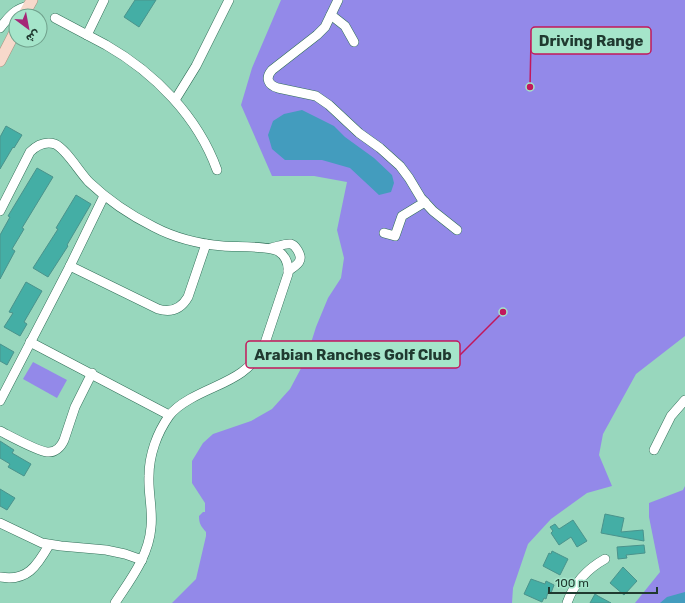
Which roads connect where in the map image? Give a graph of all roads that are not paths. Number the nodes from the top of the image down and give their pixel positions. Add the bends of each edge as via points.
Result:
1 (104, 0) edge
2 (229, 0) edge
3 (338, 0) edge
4 (30, 3) edge
5 (331, 15) junction
6 (55, 18) dead end
7 (0, 28) edge
8 (87, 35) junction
9 (354, 42) dead end
10 (8, 46) edge
11 (0, 61) edge
12 (174, 100) junction
13 (217, 170) dead end
14 (104, 196) junction
15 (424, 202) junction
16 (0, 211) edge
17 (456, 230) dead end
18 (384, 233) dead end
19 (206, 244) junction
20 (271, 248) junction
21 (70, 266) junction
22 (288, 270) junction
23 (30, 342) junction
24 (92, 373) junction
25 (0, 380) edge
26 (9, 384) junction
27 (685, 400) edge
28 (0, 401) edge
29 (169, 415) junction
30 (0, 431) edge
31 (654, 450) dead end
32 (0, 523) edge
33 (49, 545) junction
34 (605, 559) dead end
35 (142, 560) junction
36 (0, 577) edge
37 (115, 603) edge
38 (567, 603) edge

1 - 8 street
2 - 12 street via 196,66
3 - 5 street
4 - 7 street via 15,11
5 - 9 street via 345,26
5 - 15 street via 317,35 272,70 268,75 268,81 272,86 316,96 323,100 400,166
6 - 8 street
8 - 12 street via 123,56
10 - 11 main road
12 - 13 street via 202,136
14 - 16 street via 64,151 47,143 35,147 30,152
14 - 19 street via 126,212 159,230
14 - 21 street
15 - 17 street
15 - 18 street via 402,216 395,235
19 - 20 street
19 - 21 street via 188,297 182,305 173,310 158,309
20 - 22 street via 282,254
20 - 22 street via 288,244 296,247 300,261
21 - 23 street
22 - 29 street via 259,356 244,372 184,403
23 - 24 street
23 - 26 street
24 - 29 street
24 - 30 street via 62,446 58,449 52,452 43,451
25 - 26 street
26 - 28 street
27 - 31 street via 671,416
29 - 35 street via 155,443 151,459 151,528
32 - 33 street
33 - 35 street via 106,550
33 - 36 street via 40,561 27,573 19,577
34 - 38 street via 578,581
35 - 37 street

